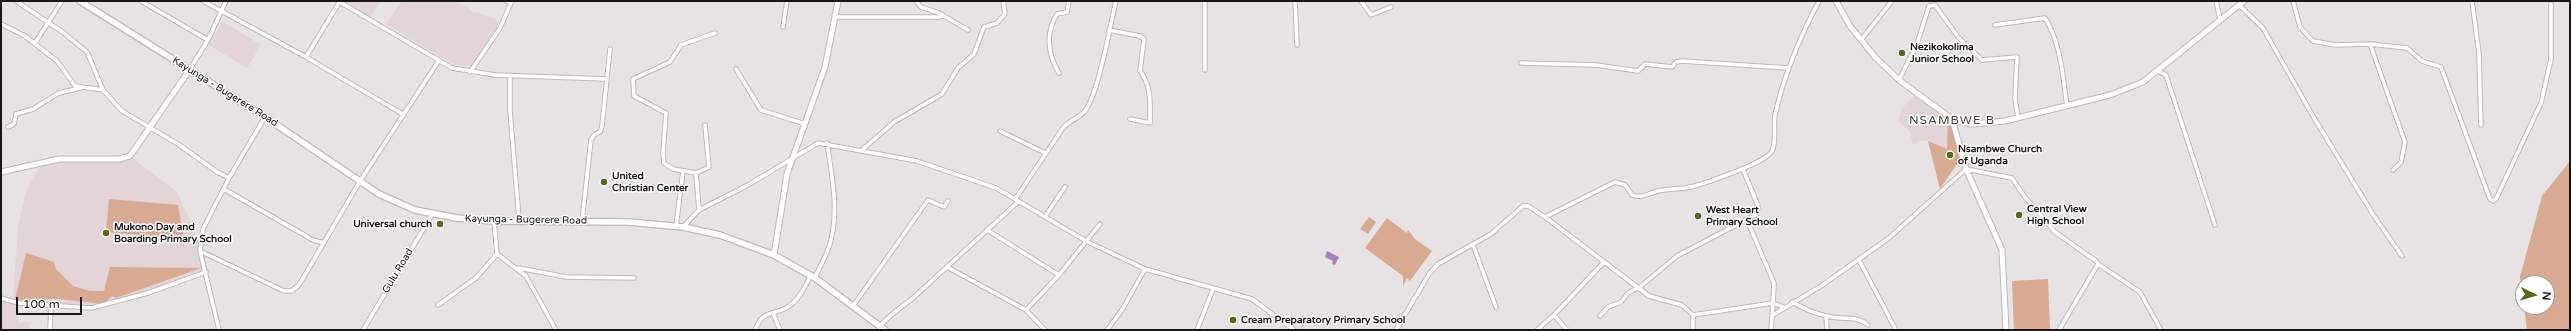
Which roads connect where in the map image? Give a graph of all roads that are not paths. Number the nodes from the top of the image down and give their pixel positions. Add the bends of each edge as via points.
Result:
1 (16, 1) edge
2 (62, 1) edge
3 (80, 1) edge
4 (141, 1) edge
5 (203, 1) edge
6 (226, 1) edge
7 (339, 1) edge
8 (506, 1) edge
9 (787, 1) edge
10 (837, 1) edge
11 (916, 1) edge
12 (1003, 1) edge
13 (1069, 1) edge
14 (1116, 1) edge
15 (1205, 1) edge
16 (1295, 1) edge
17 (1361, 1) edge
18 (1819, 1) edge
19 (1836, 1) edge
20 (1892, 1) edge
21 (2216, 1) edge
22 (2244, 1) edge
23 (2293, 1) edge
24 (2472, 1) edge
25 (2551, 4) dead end
26 (2239, 5) junction
27 (1391, 7) dead end
28 (221, 12) junction
29 (943, 15) junction
30 (835, 17) junction
31 (2220, 19) junction
32 (50, 23) junction
33 (1, 24) edge
34 (1995, 25) dead end
35 (783, 27) dead end
36 (968, 30) dead end
37 (1109, 30) junction
38 (715, 33) dead end
39 (208, 40) junction
40 (1862, 40) junction
41 (35, 43) junction
42 (2370, 44) junction
43 (1297, 45) dead end
44 (610, 49) dead end
45 (306, 57) junction
46 (438, 62) junction
47 (1521, 63) dead end
48 (1788, 68) junction
49 (190, 69) junction
50 (736, 69) dead end
51 (1204, 70) dead end
52 (470, 72) junction
53 (2158, 72) junction
54 (1059, 73) dead end
55 (510, 76) junction
56 (607, 79) junction
57 (1899, 80) junction
58 (83, 87) junction
59 (103, 90) junction
60 (2067, 106) junction
61 (404, 115) junction
62 (266, 117) junction
63 (2018, 117) junction
64 (1130, 119) dead end
65 (1952, 119) junction
66 (805, 124) junction
67 (705, 125) dead end
68 (2481, 125) dead end
69 (8, 127) dead end
70 (150, 128) junction
71 (1000, 132) dead end
72 (827, 143) junction
73 (862, 151) junction
74 (1045, 153) junction
75 (791, 160) junction
76 (1742, 169) junction
77 (1966, 169) junction
78 (2393, 170) dead end
79 (683, 171) junction
80 (1, 172) edge
81 (696, 173) junction
82 (229, 178) junction
83 (360, 181) junction
84 (1065, 187) dead end
85 (224, 189) junction
86 (1018, 200) junction
87 (948, 201) dead end
88 (699, 210) junction
89 (433, 212) junction
90 (1046, 215) junction
91 (1545, 217) junction
92 (519, 220) junction
93 (1747, 220) junction
94 (494, 221) junction
95 (582, 221) junction
96 (1100, 224) dead end
97 (2215, 225) dead end
98 (676, 227) junction
99 (683, 227) junction
100 (987, 230) junction
101 (1086, 240) junction
102 (324, 243) junction
103 (1473, 245) junction
104 (200, 251) junction
105 (497, 254) junction
106 (774, 255) junction
107 (2402, 256) dead end
108 (1859, 260) junction
109 (1604, 262) junction
110 (2098, 264) junction
111 (947, 267) junction
112 (518, 268) junction
113 (1145, 269) junction
114 (206, 272) junction
115 (1059, 275) junction
116 (812, 277) junction
117 (634, 278) dead end
118 (1640, 287) junction
119 (1212, 289) junction
120 (1, 298) edge
121 (1792, 302) junction
122 (1773, 303) junction
123 (51, 304) junction
124 (438, 305) dead end
125 (853, 306) junction
126 (1496, 307) dead end
127 (1783, 307) junction
128 (1026, 310) junction
129 (773, 313) junction
130 (1773, 314) junction
131 (1554, 315) junction
132 (1693, 315) junction
133 (1600, 316) dead end
134 (1826, 316) junction
135 (1868, 325) dead end
136 (882, 328) edge
137 (50, 330) edge
138 (219, 330) edge
139 (363, 330) edge
140 (556, 330) edge
141 (755, 330) edge
142 (780, 330) edge
143 (1045, 330) edge
144 (1107, 330) edge
145 (1198, 330) edge
146 (1294, 330) edge
147 (1396, 330) edge
148 (1536, 330) edge
149 (1567, 330) edge
150 (1693, 330) edge
151 (1771, 330) edge
152 (1827, 330) edge
153 (1896, 330) edge
154 (2006, 330) edge
155 (2059, 330) edge
156 (2161, 330) edge

1 - 32 street
2 - 32 street
3 - 49 main road, Kayunga - Bugerere Road
4 - 39 street
5 - 28 street
6 - 28 street
7 - 45 street
7 - 46 street
8 - 52 street via 511,3 500,28
9 - 35 street
10 - 30 street
11 - 29 street via 921,7
12 - 73 street via 1005,14 997,23 984,27 974,54 958,68 942,94 880,132
13 - 54 street via 1067,12 1056,14 1052,23 1050,57
14 - 37 street
15 - 51 street
16 - 43 street
17 - 27 street via 1371,16
18 - 48 street via 1800,37
19 - 40 street
20 - 40 street
21 - 31 street
22 - 26 street
23 - 42 street via 2300,27 2313,41 2335,45
24 - 68 street via 2479,54
25 - 42 street via 2551,59 2541,103 2493,201 2490,199 2441,67 2422,61 2407,48
26 - 31 street
26 - 107 street via 2263,28 2314,118 2374,216
28 - 39 street
28 - 45 street
29 - 30 street
29 - 36 street
30 - 66 street via 825,67
31 - 53 street
32 - 41 street
32 - 59 street via 87,52
33 - 41 street
34 - 60 street via 2045,18 2050,26 2060,61
37 - 64 street via 1144,39 1140,71 1150,90 1150,123
37 - 74 street via 1101,71 1087,108 1083,114 1066,124
38 - 79 street via 681,46 670,62 633,79 634,96 666,113 663,161 666,166
39 - 49 street
40 - 57 street via 1874,57
41 - 58 street via 57,61 75,86
42 - 78 street via 2405,142 2401,162
44 - 56 street
45 - 61 street
46 - 52 street
46 - 61 street
47 - 48 street via 1596,65 1638,71 1645,64 1672,67 1676,62
48 - 76 street via 1775,116 1774,147 1771,153
49 - 62 main road, Kayunga - Bugerere Road
49 - 70 street
50 - 66 street via 762,110
52 - 55 street
53 - 60 street via 2143,82 2110,95
53 - 97 street via 2166,75
55 - 56 street
55 - 92 street via 510,111
56 - 95 street via 601,130 591,140
57 - 63 street via 1917,44 1929,6 1935,5 1958,36 1982,60 2017,57 2015,99
57 - 65 street
58 - 59 street
58 - 69 street via 59,93 33,109 16,114 14,124
59 - 70 street via 122,111
60 - 63 street
61 - 83 street
62 - 82 street
62 - 83 main road, Kayunga - Bugerere Road
63 - 65 street via 1989,124 1972,124
65 - 77 street
66 - 75 street
67 - 81 street via 709,167
70 - 80 street via 130,156 112,159 59,158
70 - 82 street
71 - 74 street
72 - 73 street
72 - 75 street via 814,144
72 - 116 street via 833,180 833,223 829,247
73 - 86 street via 936,166 996,188
74 - 86 street
75 - 88 street
75 - 106 street via 781,200
76 - 91 street via 1687,187 1659,191 1643,197 1632,195 1625,185 1615,182
76 - 93 street via 1759,210
77 - 108 street via 1889,238
77 - 110 street via 2012,178 2055,232
77 - 154 street via 2002,250
79 - 81 street
79 - 98 street
81 - 88 street
82 - 85 street
83 - 89 main road, Kayunga - Bugerere Road via 379,194 415,210
83 - 102 street
84 - 90 street
85 - 102 street via 313,240
85 - 104 street via 203,229
86 - 90 street
86 - 100 street
87 - 125 street via 944,207 928,200
88 - 99 street
89 - 94 main road, Kayunga - Bugerere Road via 457,218
89 - 139 street, Gulu Road
90 - 101 street
91 - 103 street via 1528,206 1523,206 1491,234
91 - 109 street
92 - 94 main road, Kayunga - Bugerere Road
92 - 95 main road, Kayunga - Bugerere Road
93 - 118 street via 1694,245
93 - 122 street via 1774,283
94 - 105 street
95 - 98 main road, Kayunga - Bugerere Road
96 - 101 street
98 - 99 main road, Kayunga - Bugerere Road
99 - 106 main road, Kayunga - Bugerere Road via 720,235
100 - 111 street
100 - 115 street
101 - 113 street
101 - 115 street
102 - 104 street via 299,285 291,291 284,291
103 - 126 street
103 - 147 street via 1438,264 1429,274
104 - 114 street
105 - 112 street
105 - 124 street via 476,278
106 - 116 main road, Kayunga - Bugerere Road
108 - 121 street
108 - 153 street
109 - 118 street
109 - 131 street
110 - 155 street
110 - 156 street via 2140,292
111 - 128 street
111 - 136 street via 891,314
112 - 117 street via 566,277
112 - 140 street via 536,292
113 - 119 street
113 - 144 street via 1122,310
114 - 123 street via 108,305 78,308
114 - 138 street
115 - 128 street
116 - 125 main road, Kayunga - Bugerere Road
116 - 129 street via 794,301
118 - 132 street via 1655,298 1682,305
118 - 133 street via 1628,293 1621,302 1608,307
119 - 145 street
119 - 146 street via 1252,299
120 - 123 street via 18,303
121 - 127 street
121 - 134 street via 1807,311
122 - 127 street
122 - 130 street
122 - 132 street
123 - 137 street
125 - 136 main road, Kayunga - Bugerere Road
127 - 130 street
128 - 143 street
129 - 141 street via 769,312 763,316
129 - 142 street
130 - 151 street
131 - 148 street
131 - 149 street
132 - 150 street
134 - 135 street via 1860,318
134 - 152 street

